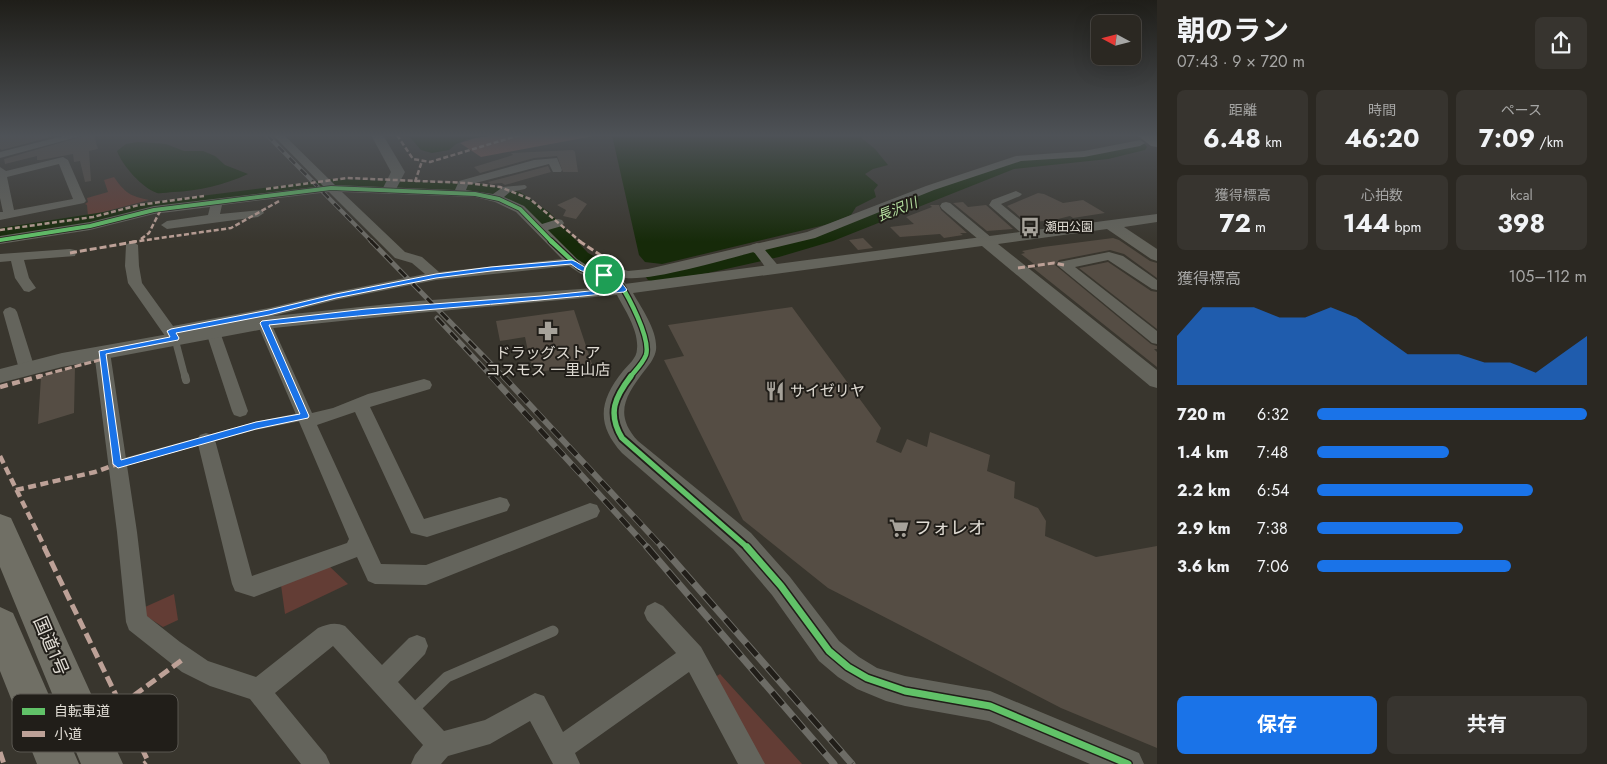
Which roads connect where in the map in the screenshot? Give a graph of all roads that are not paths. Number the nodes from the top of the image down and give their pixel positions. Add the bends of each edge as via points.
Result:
1 (67, 171) edge
2 (314, 171) edge
3 (397, 171) edge
4 (513, 171) edge
5 (982, 171) edge
6 (1, 173) edge
7 (521, 187) dead end
8 (331, 188) junction
9 (389, 190) junction
10 (461, 190) junction
11 (296, 193) junction
12 (1016, 194) dead end
13 (496, 197) junction
14 (282, 200) dead end
15 (217, 203) junction
16 (946, 206) dead end
17 (258, 213) dead end
18 (5, 215) edge
19 (213, 218) junction
20 (1157, 218) edge
21 (558, 223) dead end
22 (1108, 223) junction
23 (167, 225) dead end
24 (541, 229) junction
25 (1031, 235) junction
26 (0, 240) edge
27 (986, 241) junction
28 (132, 245) dead end
29 (758, 249) junction
30 (70, 253) dead end
31 (1157, 256) edge
32 (16, 257) junction
33 (0, 258) edge
34 (572, 262) junction
35 (774, 270) junction
36 (436, 276) junction
37 (614, 282) junction
38 (1157, 286) edge
39 (29, 288) dead end
40 (10, 312) dead end
41 (264, 323) junction
42 (213, 332) junction
43 (173, 335) junction
44 (1157, 339) edge
45 (102, 352) junction
46 (27, 369) junction
47 (0, 376) edge
48 (186, 380) dead end
49 (1157, 381) edge
50 (424, 385) dead end
51 (360, 404) junction
52 (240, 411) dead end
53 (306, 418) junction
54 (206, 440) junction
55 (118, 464) junction
56 (500, 505) dead end
57 (590, 511) dead end
58 (0, 528) edge
59 (359, 539) junction
60 (655, 613) dead end
61 (0, 625) edge
62 (553, 631) dead end
63 (417, 646) dead end
64 (693, 655) junction
65 (382, 681) junction
66 (258, 691) junction
67 (29, 694) edge
68 (72, 694) edge
69 (411, 712) junction
70 (440, 745) junction
71 (53, 752) edge
72 (97, 752) edge
73 (563, 757) edge
74 (58, 764) edge
75 (102, 764) edge
76 (317, 764) edge
77 (424, 764) edge
78 (752, 764) edge
79 (1128, 764) edge

1 - 18 street via 80,201
2 - 8 street
3 - 9 street
4 - 10 street
5 - 29 street via 811,235
6 - 18 street
7 - 13 street via 506,190
8 - 9 street
8 - 11 street
8 - 36 street via 400,255 417,260
9 - 10 street
10 - 13 street
11 - 14 street
11 - 15 street
12 - 25 street via 994,205
13 - 24 street via 520,209
15 - 19 street
15 - 26 street via 168,205 90,226
16 - 27 street
17 - 19 street
19 - 23 street
20 - 22 street
21 - 24 street
22 - 25 street
22 - 31 street
24 - 34 street
25 - 27 street
27 - 35 street
27 - 49 street
28 - 43 street via 135,283
29 - 35 street
29 - 37 street via 648,272 627,275 615,271
30 - 32 street
32 - 33 street
32 - 39 street via 22,278
34 - 36 street
34 - 37 street
35 - 37 street
36 - 43 street
37 - 41 street via 541,298
37 - 79 street via 645,336 647,348 642,362 615,400 613,421 619,436 742,541 762,562 829,651 870,681 888,688 990,706
38 - 44 street via 1118,259 1108,256 1064,265
40 - 46 street
41 - 42 street
41 - 53 street
42 - 43 street
42 - 52 street
43 - 45 street
43 - 48 lane
45 - 46 street
45 - 55 street
46 - 47 street
50 - 51 street
51 - 53 street via 337,413
51 - 56 street via 418,527 427,528
53 - 54 lane via 256,426
53 - 59 street
54 - 55 lane
54 - 59 street via 242,584 254,587 354,549
55 - 66 street via 137,622 182,660 211,675
57 - 59 street via 426,575 375,574
58 - 68 highway, 国道1号
60 - 64 street
61 - 67 highway
62 - 69 lane via 447,677
63 - 65 street
64 - 73 street
64 - 78 street
65 - 66 street via 337,634 326,636
65 - 69 street
66 - 76 street
69 - 70 street
70 - 73 street via 490,731 535,705
70 - 77 street
71 - 74 highway
72 - 75 highway, 国道1号

